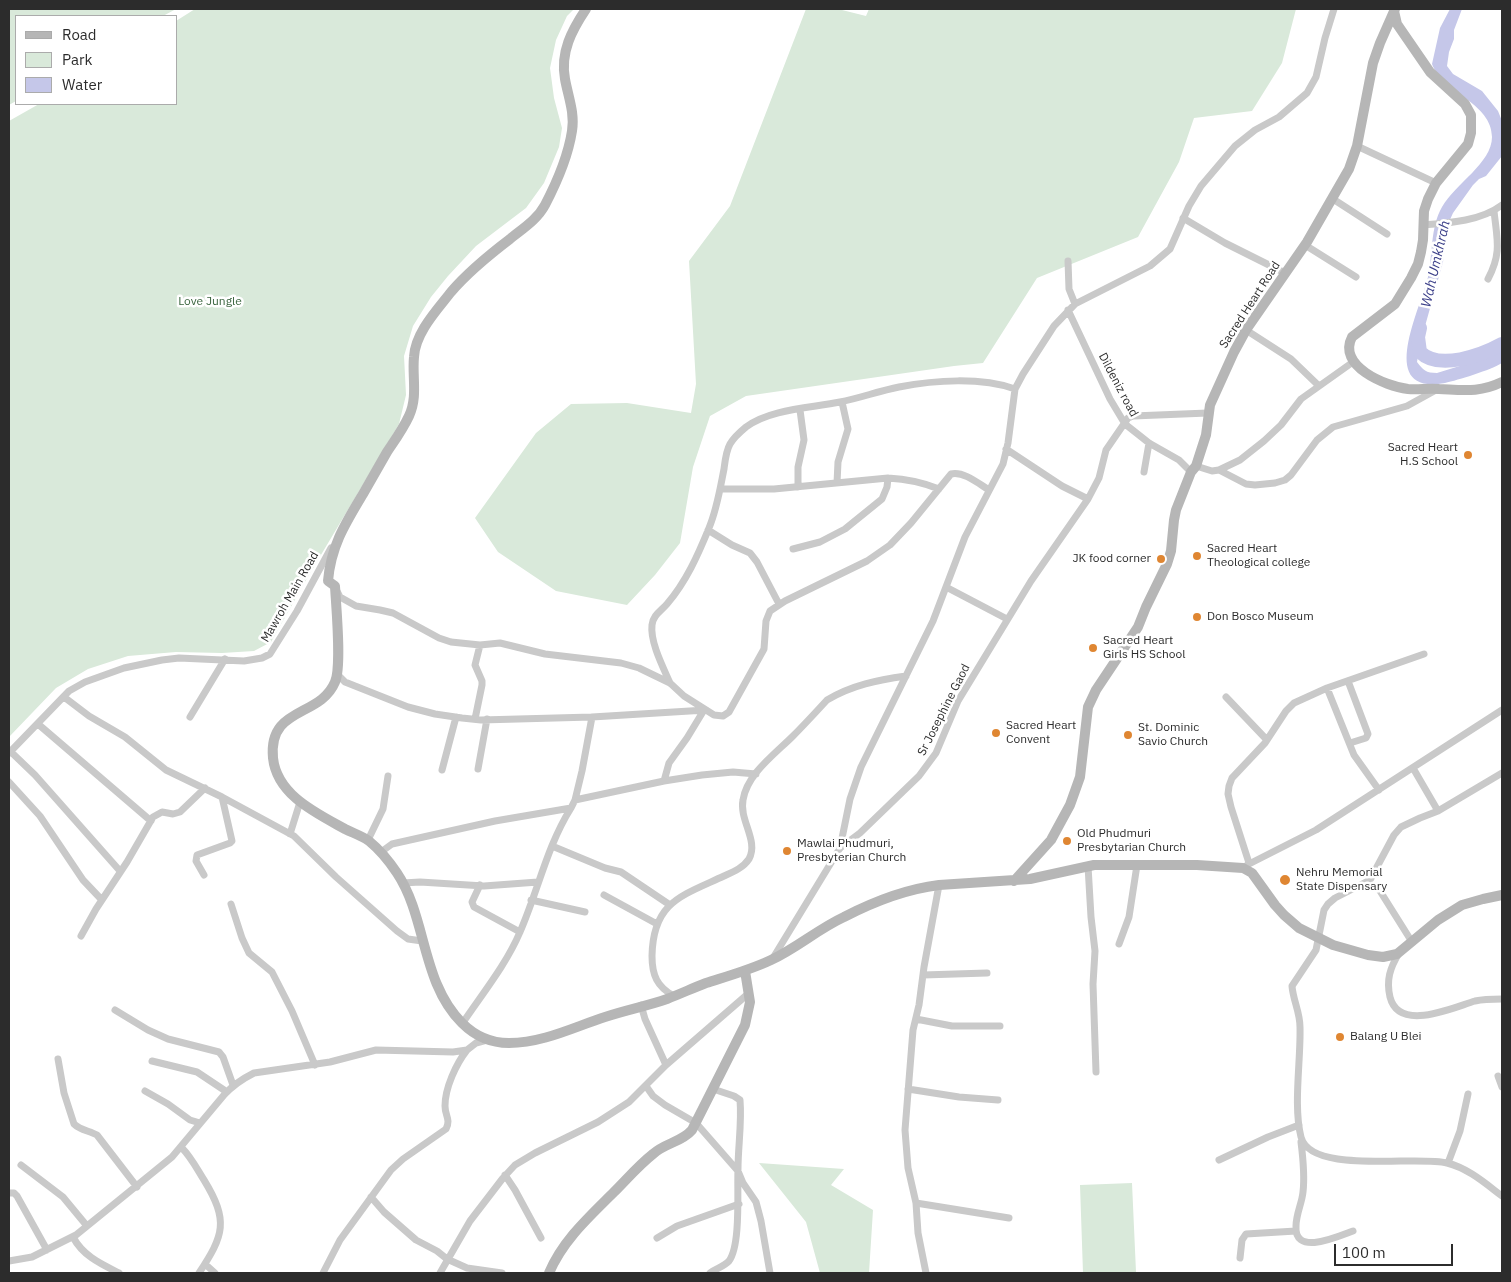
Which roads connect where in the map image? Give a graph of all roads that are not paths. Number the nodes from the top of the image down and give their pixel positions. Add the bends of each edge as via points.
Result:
1 (586, 9) edge
2 (1334, 9) edge
3 (1395, 10) edge
4 (1357, 146) junction
5 (1436, 183) junction
6 (1333, 199) junction
7 (1502, 205) edge
8 (1494, 211) junction
9 (1183, 218) junction
10 (1428, 225) junction
11 (1387, 234) dead end
12 (1305, 245) junction
13 (1068, 261) dead end
14 (1285, 273) junction
15 (1356, 277) dead end
16 (1488, 279) dead end
17 (1075, 304) junction
18 (1068, 310) junction
19 (1246, 330) junction
20 (1353, 362) junction
21 (1502, 382) edge
22 (1318, 386) junction
23 (1015, 389) junction
24 (1439, 389) junction
25 (842, 402) junction
26 (800, 410) junction
27 (1208, 413) junction
28 (1125, 424) junction
29 (1149, 443) junction
30 (1006, 449) junction
31 (1194, 469) junction
32 (1219, 470) junction
33 (1144, 472) dead end
34 (888, 478) junction
35 (837, 483) junction
36 (798, 487) junction
37 (939, 489) junction
38 (720, 490) junction
39 (990, 490) junction
40 (1088, 499) junction
41 (341, 530) junction
42 (708, 530) junction
43 (793, 549) dead end
44 (335, 586) junction
45 (946, 587) junction
46 (779, 604) junction
47 (1007, 619) junction
48 (480, 645) junction
49 (1424, 654) dead end
50 (225, 659) junction
51 (337, 674) junction
52 (906, 676) junction
53 (1348, 681) junction
54 (670, 683) junction
55 (1326, 688) junction
56 (64, 696) junction
57 (1226, 697) dead end
58 (705, 710) junction
59 (1502, 710) edge
60 (190, 717) dead end
61 (456, 717) junction
62 (592, 717) junction
63 (475, 719) junction
64 (487, 719) junction
65 (38, 724) junction
66 (1267, 740) junction
67 (1350, 743) junction
68 (10, 752) edge
69 (478, 768) dead end
70 (1413, 768) junction
71 (442, 770) dead end
72 (756, 774) junction
73 (1502, 774) edge
74 (388, 776) dead end
75 (664, 781) junction
76 (9, 782) edge
77 (205, 788) junction
78 (1379, 790) junction
79 (222, 797) junction
80 (575, 800) junction
81 (300, 802) junction
82 (571, 808) junction
83 (1438, 811) junction
84 (151, 821) junction
85 (290, 834) junction
86 (368, 840) junction
87 (552, 846) junction
88 (840, 848) junction
89 (381, 852) junction
90 (1137, 865) junction
91 (1246, 865) junction
92 (1088, 866) junction
93 (120, 871) junction
94 (204, 875) dead end
95 (1014, 881) junction
96 (538, 882) junction
97 (403, 883) junction
98 (939, 885) junction
99 (480, 886) junction
100 (1380, 891) dead end
101 (604, 895) dead end
102 (1502, 895) edge
103 (102, 899) junction
104 (531, 900) junction
105 (231, 904) dead end
106 (670, 906) junction
107 (584, 912) dead end
108 (657, 924) junction
109 (520, 932) junction
110 (81, 936) dead end
111 (1320, 939) junction
112 (422, 941) junction
113 (1412, 942) junction
114 (1119, 944) dead end
115 (1400, 952) junction
116 (771, 960) junction
117 (745, 971) junction
118 (987, 973) dead end
119 (923, 975) junction
120 (749, 993) junction
121 (674, 996) junction
122 (1502, 999) edge
123 (641, 1006) junction
124 (115, 1010) dead end
125 (916, 1019) junction
126 (462, 1024) junction
127 (1000, 1026) dead end
128 (487, 1040) junction
129 (467, 1050) junction
130 (58, 1059) dead end
131 (152, 1061) dead end
132 (315, 1065) junction
133 (666, 1065) junction
134 (1096, 1072) dead end
135 (1498, 1076) dead end
136 (233, 1085) junction
137 (646, 1086) junction
138 (1502, 1087) edge
139 (713, 1089) junction
140 (908, 1089) junction
141 (145, 1091) dead end
142 (227, 1092) junction
143 (1468, 1094) dead end
144 (998, 1100) dead end
145 (200, 1123) junction
146 (696, 1123) junction
147 (1299, 1125) junction
148 (1301, 1138) junction
149 (182, 1148) junction
150 (1219, 1160) dead end
151 (1448, 1163) junction
152 (21, 1165) dead end
153 (738, 1171) junction
154 (505, 1175) junction
155 (137, 1186) junction
156 (9, 1193) edge
157 (1502, 1196) edge
158 (372, 1197) junction
159 (916, 1203) junction
160 (739, 1204) junction
161 (1009, 1218) dead end
162 (87, 1226) junction
163 (1296, 1231) junction
164 (1353, 1231) dead end
165 (73, 1237) junction
166 (541, 1238) dead end
167 (657, 1238) dead end
168 (48, 1250) junction
169 (1240, 1258) dead end
170 (448, 1259) junction
171 (9, 1262) edge
172 (205, 1264) junction
173 (119, 1273) edge
174 (199, 1273) edge
175 (215, 1273) edge
176 (323, 1273) edge
177 (440, 1273) edge
178 (502, 1273) edge
179 (549, 1273) edge
180 (710, 1273) edge
181 (770, 1273) edge
182 (926, 1273) edge

1 - 41 street via 566,44 564,77 572,106 572,131 565,158 544,207 526,228 469,273 426,327 414,355 415,392 409,416
2 - 9 street via 1312,86 1296,104 1235,146 1201,186
3 - 4 street, Sacred Heart Road via 1373,63
3 - 5 street via 1397,24 1430,72 1465,104 1471,115 1468,144
4 - 5 street
4 - 6 street, Sacred Heart Road
5 - 10 street via 1424,211
6 - 11 street
6 - 12 street, Sacred Heart Road
7 - 8 street
8 - 10 street via 1466,220
8 - 16 street via 1498,249
9 - 14 street
9 - 17 street via 1170,249 1161,258 1122,282
10 - 20 street via 1411,278 1395,304 1352,337 1349,348
12 - 14 street, Sacred Heart Road
12 - 15 street
13 - 17 street via 1069,289
14 - 19 street, Sacred Heart Road
17 - 18 street
18 - 23 street via 1060,317
18 - 28 street, Dildeniz road
19 - 22 street via 1291,359
19 - 27 street, Sacred Heart Road
20 - 22 street
20 - 24 street via 1389,384 1408,389
21 - 24 street via 1484,389
22 - 32 street via 1301,399 1264,441 1240,460
23 - 25 street via 980,381 926,383
23 - 30 street
24 - 32 street via 1407,406 1333,427 1317,440 1285,480 1246,484
25 - 26 street
25 - 35 street via 848,429 838,462
26 - 36 street via 804,440 798,467
26 - 38 street via 757,420 736,436 729,445
27 - 28 street via 1133,416
27 - 31 street, Sacred Heart Road via 1206,435
28 - 29 street, Dildeniz road
28 - 40 street, Sr Josephine Gaod via 1106,450 1099,478
29 - 31 street, Dildeniz road
29 - 33 street
30 - 39 street
30 - 40 street
31 - 32 street
31 - 95 street, Sacred Heart Road via 1174,520 1167,564 1138,627 1088,707 1080,776 1070,805 1051,840
34 - 35 street
34 - 37 street via 920,482
34 - 43 street via 882,499 845,528 820,542
35 - 36 street
36 - 38 street
37 - 39 street via 951,474 957,473
37 - 46 street via 911,523 867,561
38 - 42 street
39 - 45 street via 965,537
40 - 47 street, Sr Josephine Gaod
41 - 44 street via 329,570 328,581
41 - 50 street, Mawroh Main Road via 297,612 270,654 255,660
42 - 46 street via 732,546 750,553
42 - 54 street via 690,572 668,603 655,615 653,622 652,634
44 - 48 street via 340,597 356,606 393,613 451,642
44 - 51 street
45 - 47 street
45 - 52 street
46 - 58 street via 767,618 764,649 729,712 719,716
47 - 88 street, Sr Josephine Gaod via 958,701 931,762 860,833
48 - 54 street via 500,643 545,654 621,663
48 - 63 street via 475,665 482,681
49 - 53 street
50 - 56 street, Mawroh Main Road via 179,658 146,662 85,682
50 - 60 street
51 - 61 street via 345,682 400,704
51 - 81 street via 329,692 282,724 272,744 276,773 284,787
52 - 72 street via 864,683 827,700
52 - 88 street via 861,767
53 - 55 street
53 - 67 street via 1368,734 1366,738
54 - 58 street
55 - 66 street via 1289,707
55 - 67 street
56 - 65 street, Mawroh Main Road
56 - 77 street via 160,765
57 - 66 street
58 - 62 street
58 - 75 street via 669,763
59 - 70 street
61 - 63 street
61 - 71 street
62 - 64 street
62 - 80 street
63 - 64 street
64 - 69 street
65 - 68 street, Mawroh Main Road
65 - 84 street
66 - 91 street via 1232,778 1229,786
67 - 78 street via 1354,755
68 - 93 street via 35,775
70 - 78 street
70 - 83 street
72 - 75 street via 733,772
72 - 106 street via 742,802 752,848 747,862
73 - 83 street
74 - 86 street via 383,809
75 - 80 street
76 - 103 street via 40,816 83,880
77 - 79 street
77 - 84 street via 180,812 158,813
78 - 91 street via 1316,830
79 - 85 street
79 - 94 street via 232,841 196,855
80 - 82 street
81 - 85 street
81 - 86 street
82 - 87 street
82 - 89 street via 421,837 388,845
83 - 111 street via 1401,827 1370,880 1328,904 1324,910
84 - 93 street
85 - 112 street via 408,939
86 - 89 street
87 - 96 street
87 - 106 street via 621,872
88 - 116 street, Sr Josephine Gaod
89 - 97 street
90 - 91 street
90 - 92 street
90 - 114 street via 1131,910
91 - 111 street via 1284,915
92 - 95 street
92 - 134 street via 1095,951
93 - 103 street
95 - 98 street
96 - 99 street
96 - 104 street
97 - 99 street
97 - 112 street
98 - 116 street via 892,896 842,917
98 - 119 street
99 - 109 street via 472,905
100 - 113 street
101 - 108 street
102 - 113 street via 1462,905
103 - 110 street
104 - 107 street
104 - 109 street
105 - 132 street via 249,953 272,972
106 - 108 street
108 - 121 street via 653,970 663,990
109 - 126 street
111 - 115 street via 1368,954 1391,956
111 - 147 street via 1292,986 1300,1025
112 - 126 street via 435,981
113 - 115 street
115 - 122 street via 1391,967 1389,990 1394,1007 1400,1012 1421,1016 1477,1001
116 - 117 street
117 - 120 street
117 - 121 street
118 - 119 street
119 - 125 street
120 - 133 street
120 - 139 street via 745,1025
121 - 123 street
123 - 128 street via 556,1035 524,1042
123 - 133 street
124 - 136 street via 168,1039 219,1052
125 - 127 street via 952,1026
125 - 140 street
126 - 128 street
128 - 129 street
129 - 132 street via 376,1050
129 - 158 street via 455,1069 447,1094 447,1126 391,1170
130 - 155 street via 74,1124 103,1141
131 - 142 street via 197,1072
132 - 136 street via 254,1073
133 - 137 street
135 - 138 street
136 - 142 street
137 - 146 street via 665,1106
137 - 154 street via 606,1118 535,1153
139 - 146 street
139 - 153 street via 740,1100
140 - 144 street
140 - 159 street via 906,1151
141 - 145 street
142 - 145 street
143 - 151 street via 1460,1131
145 - 149 street
146 - 153 street
146 - 179 street via 683,1138 653,1153 590,1215 563,1246
147 - 148 street
147 - 150 street
148 - 151 street via 1305,1146 1324,1156 1389,1163
148 - 163 street via 1304,1190
149 - 155 street
149 - 172 street via 207,1184 220,1212 220,1237
151 - 157 street
152 - 162 street via 63,1197
153 - 160 street
153 - 181 street via 756,1202 762,1221
154 - 166 street
154 - 170 street via 470,1221
155 - 162 street
156 - 168 street via 17,1196
158 - 170 street via 416,1240
158 - 176 street via 340,1240
159 - 161 street
159 - 182 street
160 - 167 street via 677,1226
160 - 180 street via 730,1258
162 - 165 street
163 - 164 street via 1300,1239 1312,1242
163 - 169 street via 1246,1234
165 - 168 street
165 - 173 street via 87,1255
168 - 171 street
170 - 177 street
170 - 178 street via 467,1268
172 - 174 street
172 - 175 street

